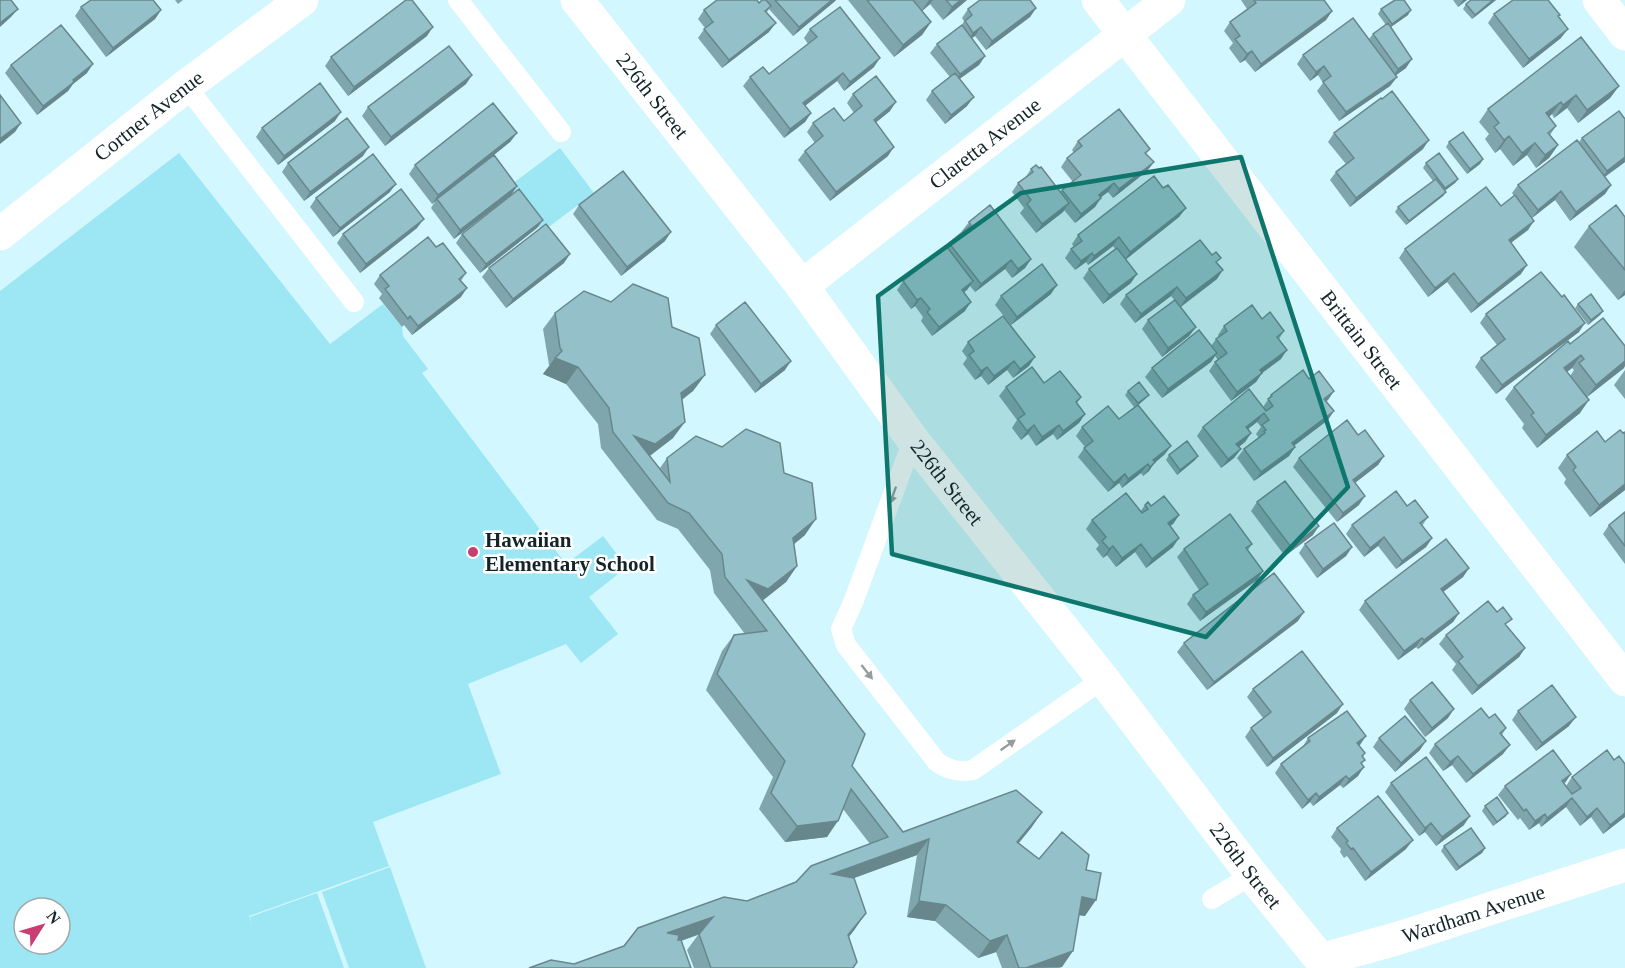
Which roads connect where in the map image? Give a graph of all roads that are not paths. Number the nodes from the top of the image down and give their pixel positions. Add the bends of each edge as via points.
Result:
1 (302, 0) edge
2 (458, 0) edge
3 (577, 0) edge
4 (1098, 0) edge
5 (1169, 0) edge
6 (1599, 0) edge
7 (1125, 34) junction
8 (1625, 34) edge
9 (186, 86) junction
10 (561, 132) dead end
11 (0, 234) edge
12 (802, 286) junction
13 (354, 302) dead end
14 (913, 440) junction
15 (1103, 679) junction
16 (1625, 680) edge
17 (1625, 865) edge
18 (1252, 875) junction
19 (1212, 899) dead end
20 (1321, 960) joint

1 - 9 street, Cortner Avenue
2 - 10 lane
3 - 12 street, 226th Street
4 - 7 street, Brittain Street
5 - 7 street, Claretta Avenue
6 - 8 street
7 - 12 street, Claretta Avenue
7 - 16 street, Brittain Street
9 - 11 street, Cortner Avenue
9 - 13 lane
12 - 14 street, 226th Street
14 - 15 street, 226th Street
14 -> 15 lane via 841,629 846,645 937,762 951,770 973,770
15 - 18 street, 226th Street
17 - 20 street, Wardham Avenue
18 - 19 lane
18 - 20 street, 226th Street

